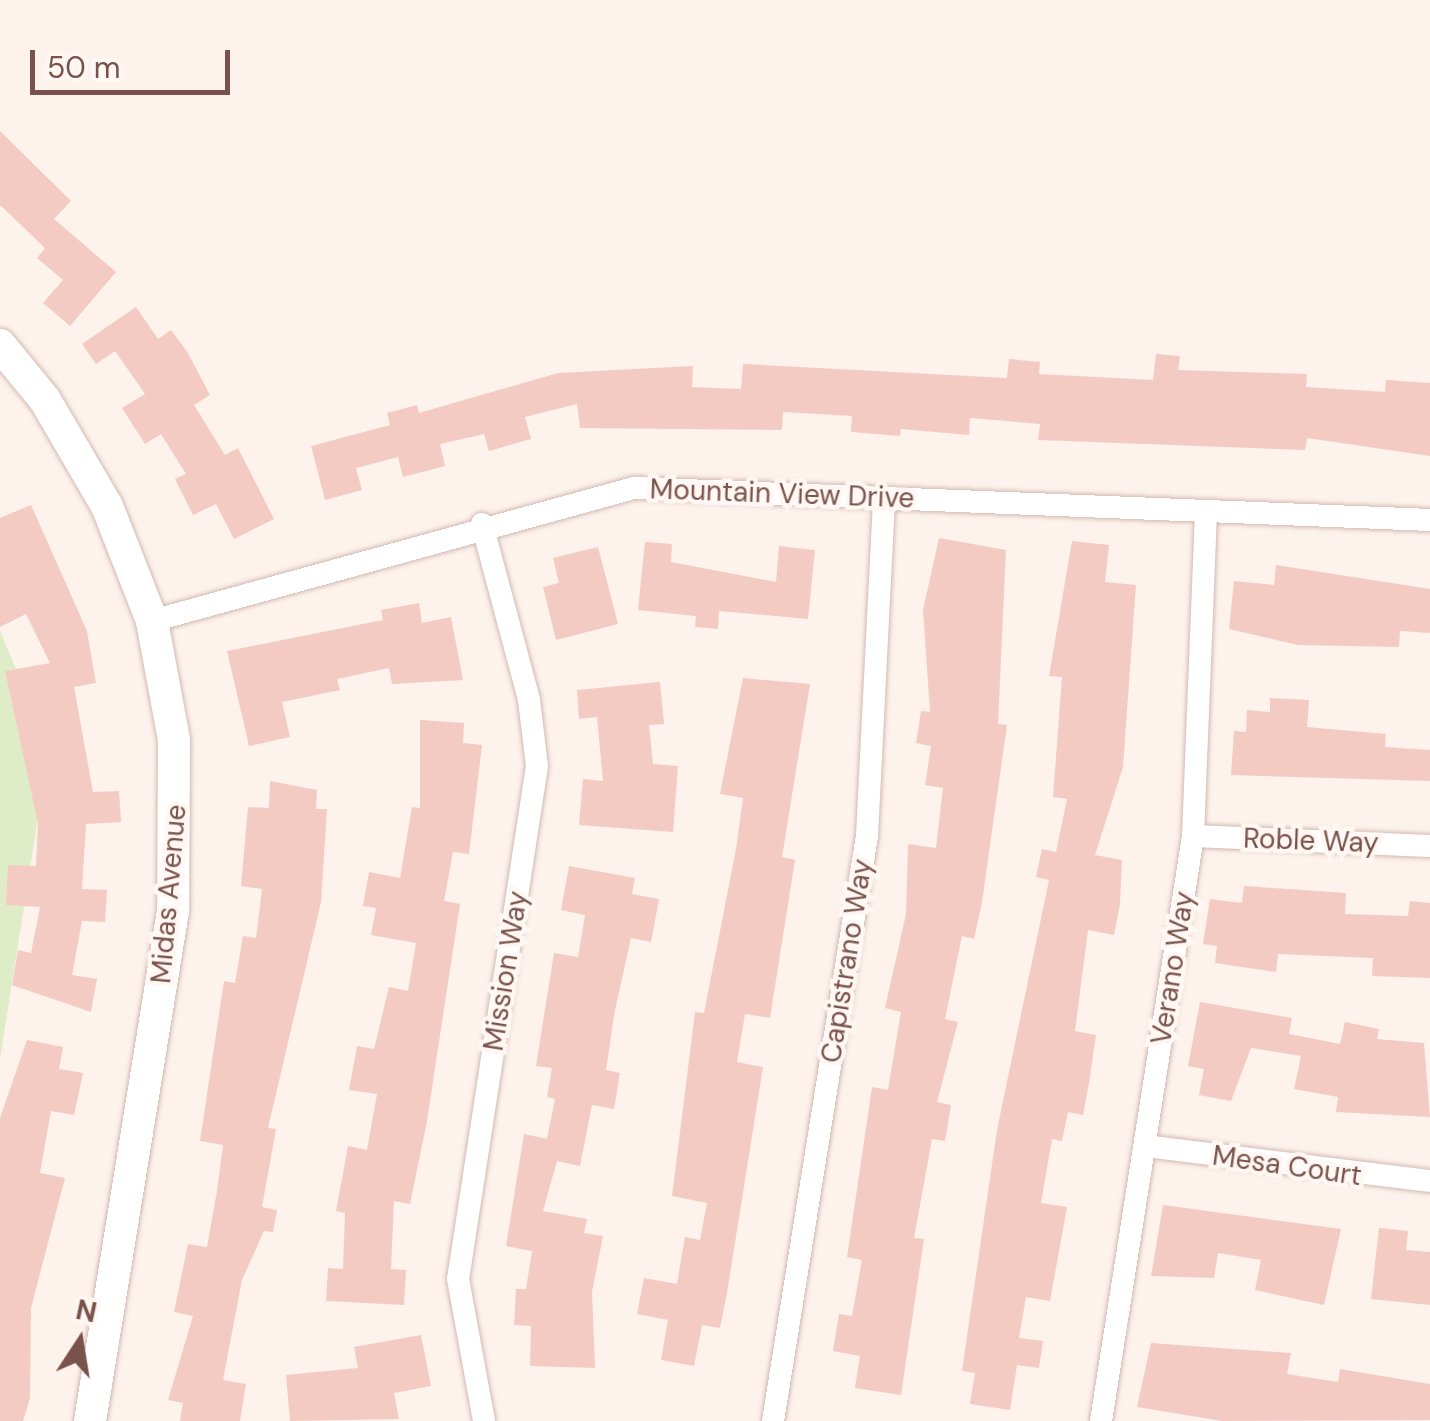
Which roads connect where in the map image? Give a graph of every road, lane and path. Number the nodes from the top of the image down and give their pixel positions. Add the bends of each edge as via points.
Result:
1 (0, 344) edge
2 (884, 498) junction
3 (1206, 512) junction
4 (1430, 520) edge
5 (482, 524) junction
6 (152, 620) junction
7 (1193, 836) junction
8 (1430, 846) edge
9 (1145, 1146) junction
10 (1430, 1181) edge
11 (90, 1421) edge
12 (484, 1421) edge
13 (774, 1421) edge
14 (1101, 1421) edge

1 - 6 street, Midas Avenue via 69,436
2 - 3 street, Mountain View Drive
2 - 5 street, Mountain View Drive via 634,488
2 - 13 street, Capistrano Way via 866,836
3 - 4 street, Mountain View Drive
3 - 7 street, Verano Way
5 - 6 street, Mountain View Drive
5 - 12 street, Mission Way via 530,700 537,766 458,1279
6 - 11 street, Midas Avenue via 174,740 177,868
7 - 8 street, Roble Way
7 - 9 street, Verano Way
9 - 10 street, Mesa Court
9 - 14 street, Verano Way

